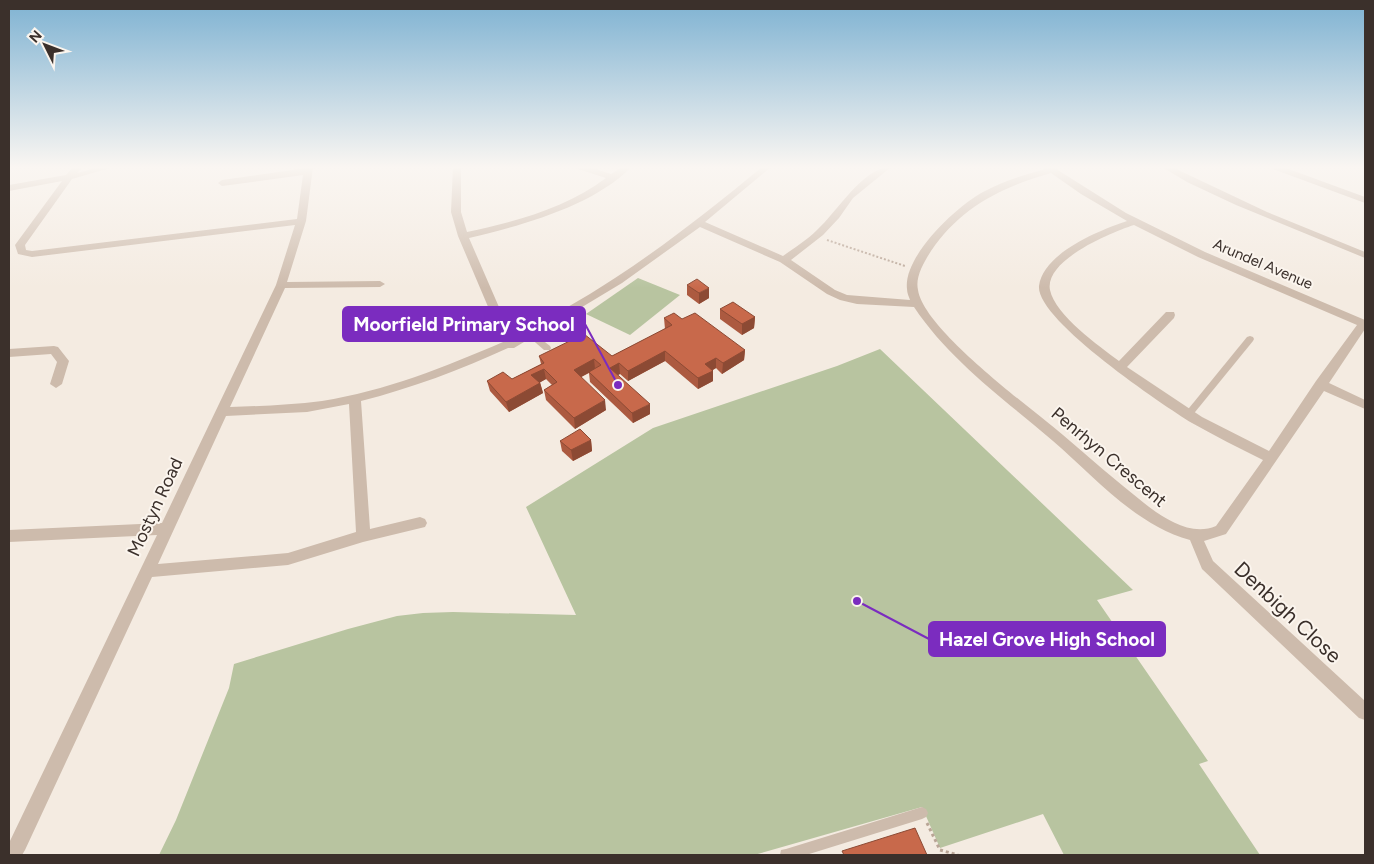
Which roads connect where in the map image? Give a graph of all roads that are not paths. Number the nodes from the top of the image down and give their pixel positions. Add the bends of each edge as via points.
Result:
1 (48, 207) edge
2 (303, 207) edge
3 (456, 207) edge
4 (560, 207) edge
5 (718, 207) edge
6 (842, 207) edge
7 (964, 207) edge
8 (1112, 207) edge
9 (1246, 207) edge
10 (301, 221) junction
11 (1134, 221) junction
12 (699, 223) junction
13 (463, 236) junction
14 (1365, 255) edge
15 (784, 260) junction
16 (380, 284) dead end
17 (281, 285) junction
18 (917, 304) junction
19 (1170, 315) dead end
20 (1364, 324) edge
21 (531, 334) junction
22 (1250, 339) dead end
23 (510, 345) junction
24 (547, 348) dead end
25 (9, 353) edge
26 (1121, 366) junction
27 (56, 384) dead end
28 (1320, 384) junction
29 (356, 398) junction
30 (1365, 405) edge
31 (222, 412) junction
32 (1188, 415) junction
33 (1271, 458) junction
34 (420, 523) dead end
35 (167, 529) junction
36 (1195, 535) junction
37 (9, 536) edge
38 (364, 536) junction
39 (147, 571) junction
40 (1365, 712) edge
41 (922, 813) road end
42 (817, 851) edge
43 (12, 855) edge
44 (786, 855) edge

1 - 10 street via 20,245 22,252 32,254
2 - 10 street, Mostyn Road
3 - 13 street
4 - 13 street via 505,227
5 - 12 street
6 - 15 street via 816,236
7 - 18 street via 921,257 912,290
8 - 11 street, Arundel Avenue
9 - 14 street
10 - 17 street, Mostyn Road
11 - 20 street, Arundel Avenue
11 - 26 street via 1092,238 1058,262 1048,275 1044,288 1048,300 1066,323
12 - 15 street
12 - 21 street via 563,317
13 - 23 street
15 - 18 street via 844,298
16 - 17 street
17 - 31 street, Mostyn Road
18 - 36 street, Penrhyn Crescent via 938,332 972,364 1140,508 1183,533
19 - 26 street
20 - 28 street, Penrhyn Crescent
21 - 23 street
21 - 24 lane
22 - 32 lane
23 - 29 street via 423,380
25 - 27 street via 54,350 63,361
26 - 32 street via 1155,394
28 - 30 street
28 - 33 street, Penrhyn Crescent
29 - 31 street via 323,404
29 - 38 street
31 - 35 street, Mostyn Road
32 - 33 street
33 - 36 street, Penrhyn Crescent via 1221,530 1214,535
34 - 38 street
35 - 37 street
35 - 39 street, Mostyn Road
36 - 40 street, Denbigh Close via 1207,565
38 - 39 street via 288,558
39 - 43 street, Mostyn Road
41 - 42 lane
42 - 44 lane

